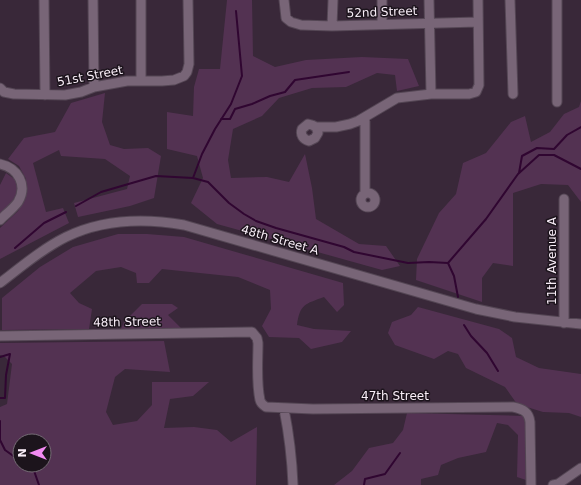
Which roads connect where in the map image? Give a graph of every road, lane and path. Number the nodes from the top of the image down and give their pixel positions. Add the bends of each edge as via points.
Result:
1 (44, 0) edge
2 (92, 0) edge
3 (140, 0) edge
4 (188, 0) edge
5 (284, 0) edge
6 (333, 0) edge
7 (382, 0) edge
8 (429, 0) edge
9 (478, 0) edge
10 (510, 0) edge
11 (557, 0) edge
12 (478, 22) junction
13 (430, 23) junction
14 (382, 24) junction
15 (332, 26) junction
16 (141, 80) junction
17 (94, 87) junction
18 (0, 89) edge
19 (431, 94) junction
20 (513, 94) dead end
21 (45, 95) junction
22 (557, 102) dead end
23 (364, 117) junction
24 (316, 127) dead end
25 (0, 164) edge
26 (365, 193) dead end
27 (564, 199) dead end
28 (0, 220) edge
29 (0, 283) edge
30 (564, 323) junction
31 (581, 324) edge
32 (0, 336) edge
33 (263, 406) joint
34 (284, 408) junction
35 (581, 468) edge
36 (570, 476) junction
37 (293, 485) edge
38 (532, 485) edge
39 (553, 485) edge
40 (572, 485) edge

1 - 21 street
2 - 17 street
3 - 16 street
4 - 16 street, 51st Street via 189,68 179,79
5 - 15 street, 52nd Street via 284,13 288,20 295,24
6 - 15 street
7 - 14 street
8 - 13 street
9 - 12 street
10 - 20 street
11 - 22 street
12 - 13 street, 52nd Street
12 - 19 street via 479,85 476,92
13 - 14 street, 52nd Street
13 - 19 street
14 - 15 street, 52nd Street
16 - 17 street, 51st Street
17 - 21 street, 51st Street via 65,95
18 - 21 street, 51st Street via 8,93
19 - 23 street via 397,98
23 - 24 street via 344,125
23 - 26 street
25 - 28 street via 16,171 22,188 18,202
27 - 30 street, 11th Avenue A
29 - 30 street, 48th Street A via 66,237 100,225 143,220 184,225 476,309
30 - 31 street
32 - 33 street, 48th Street via 247,332 257,338 258,382
33 - 34 street, 47th Street
34 - 37 street via 289,431
34 - 38 street, 47th Street via 520,408 526,412 530,422
35 - 36 street
36 - 39 street
36 - 40 street

